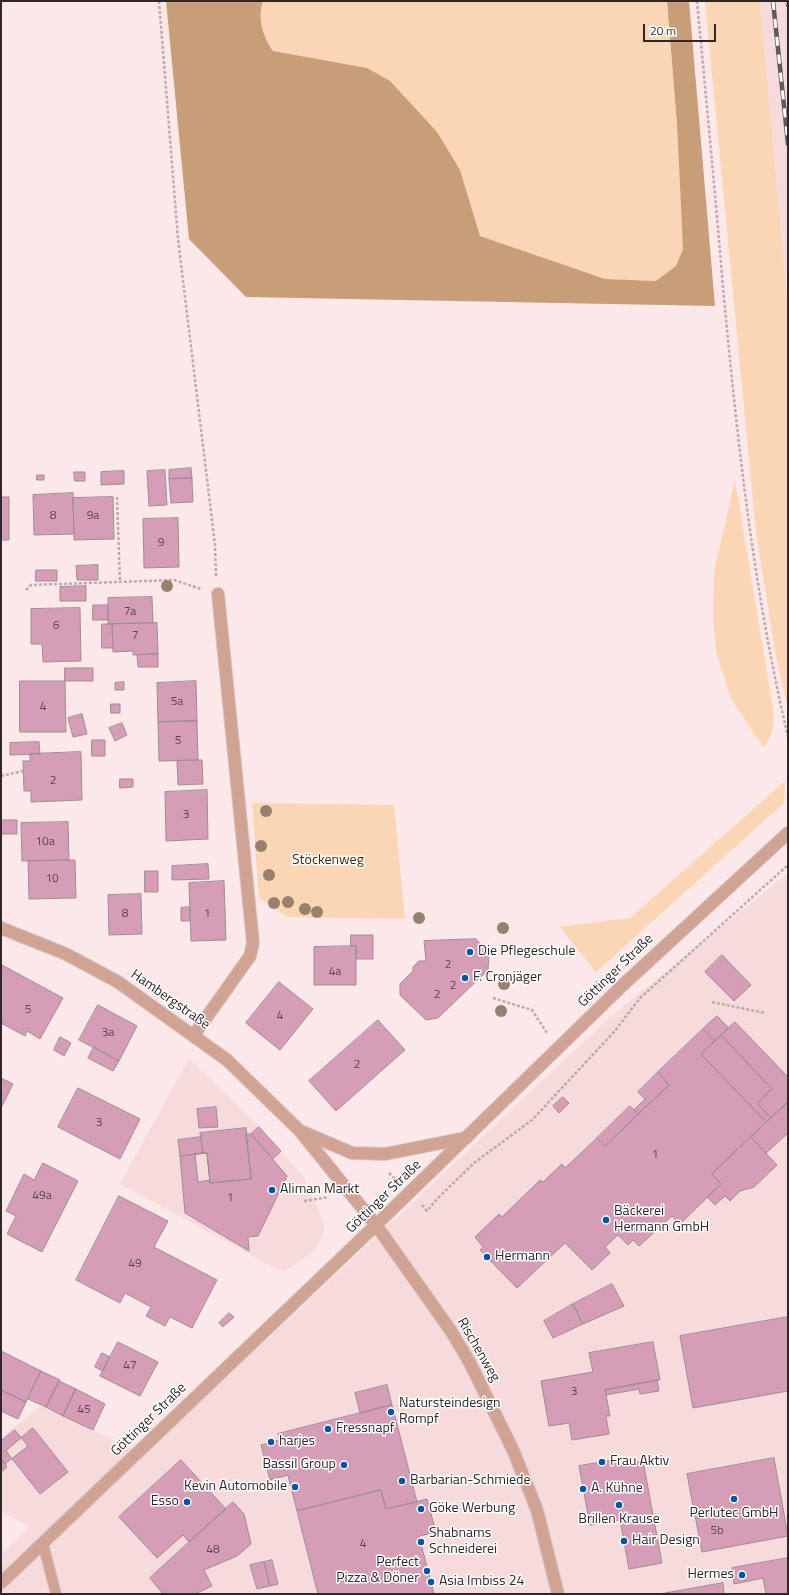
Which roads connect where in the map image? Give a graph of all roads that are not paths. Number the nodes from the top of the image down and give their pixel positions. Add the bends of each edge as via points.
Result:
1 (218, 594) road end
2 (788, 833) edge
3 (1, 928) edge
4 (194, 1035) junction
5 (300, 1131) junction
6 (466, 1138) junction
7 (376, 1225) junction
8 (43, 1544) junction
9 (1, 1583) edge
10 (56, 1594) edge
11 (558, 1594) edge

1 - 4 street via 253,943 250,956
2 - 6 street, Göttinger Straße via 624,984
3 - 4 street, Hambergstraße via 66,954 118,982
4 - 5 street, Hambergstraße via 227,1060
5 - 6 street, Hambergstraße via 352,1153 385,1154
5 - 7 street, Hambergstraße
6 - 7 street, Göttinger Straße
7 - 8 street, Göttinger Straße
7 - 11 street, Rischenweg via 451,1332 483,1387 513,1450 537,1510
8 - 9 street, Göttinger Straße
8 - 10 lane

